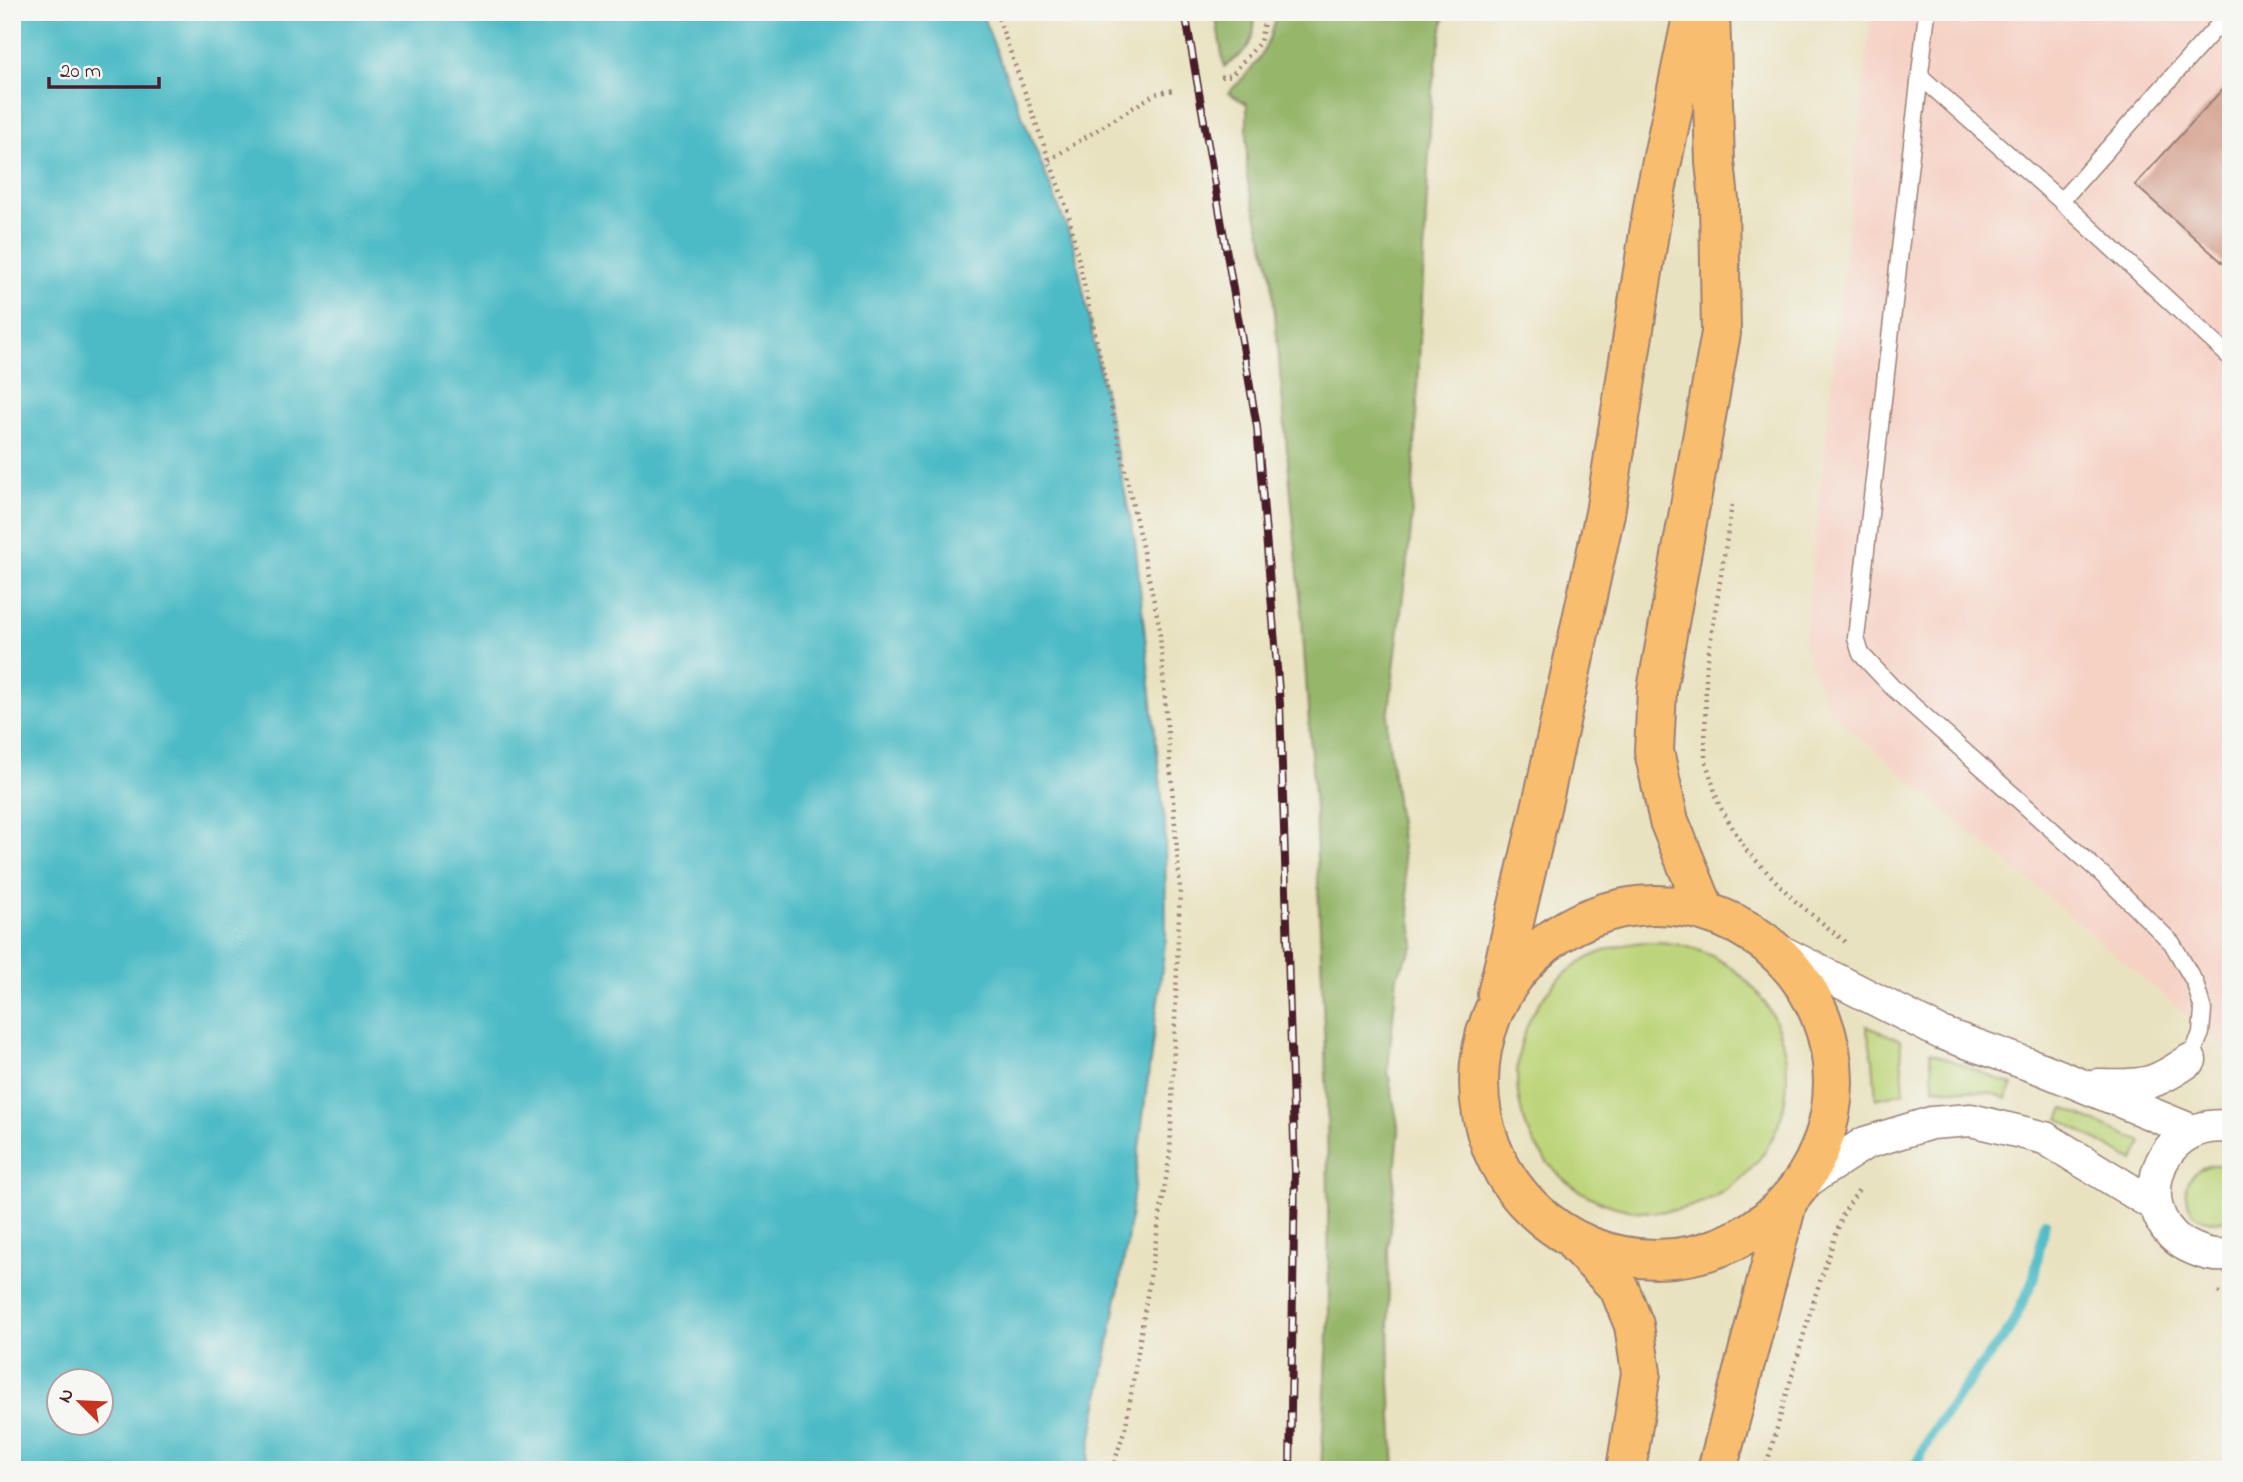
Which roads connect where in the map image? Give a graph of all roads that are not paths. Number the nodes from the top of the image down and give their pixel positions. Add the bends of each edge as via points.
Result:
1 (1693, 12) edge
2 (1710, 12) edge
3 (1927, 12) edge
4 (2230, 12) edge
5 (1920, 76) junction
6 (2061, 201) junction
7 (2231, 358) edge
8 (1705, 910) junction
9 (1776, 949) junction
10 (1493, 1009) junction
11 (2190, 1060) joint
12 (2081, 1085) junction
13 (2218, 1122) edge
14 (1796, 1191) junction
15 (2156, 1206) junction
16 (1570, 1238) junction
17 (2221, 1266) edge
18 (1626, 1470) edge
19 (1717, 1470) edge

1 - 10 highway via 1655,195 1605,513
2 - 8 highway via 1721,333 1657,690 1654,751 1669,821
3 - 5 lane
4 - 6 lane
5 - 6 lane
5 - 11 lane via 1856,638 1861,654 1892,688 2105,877 2172,943 2196,983 2203,1010 2201,1034
6 - 7 lane
8 - 9 highway
8 - 10 highway via 1658,903 1597,913 1543,944
9 - 12 street via 1941,1033
9 - 14 highway via 1814,998 1833,1057 1830,1124
10 - 16 highway via 1482,1046 1479,1108 1499,1167 1521,1199
11 - 12 street via 2141,1086
12 - 13 street
13 - 15 street via 2174,1143 2161,1161 2155,1183
14 - 15 street via 1865,1143 1931,1123 1971,1120 2045,1139
14 - 16 highway via 1769,1220 1701,1255 1628,1258
14 - 19 highway
15 - 17 street via 2169,1232
16 - 18 highway via 1619,1288 1634,1325 1641,1373

